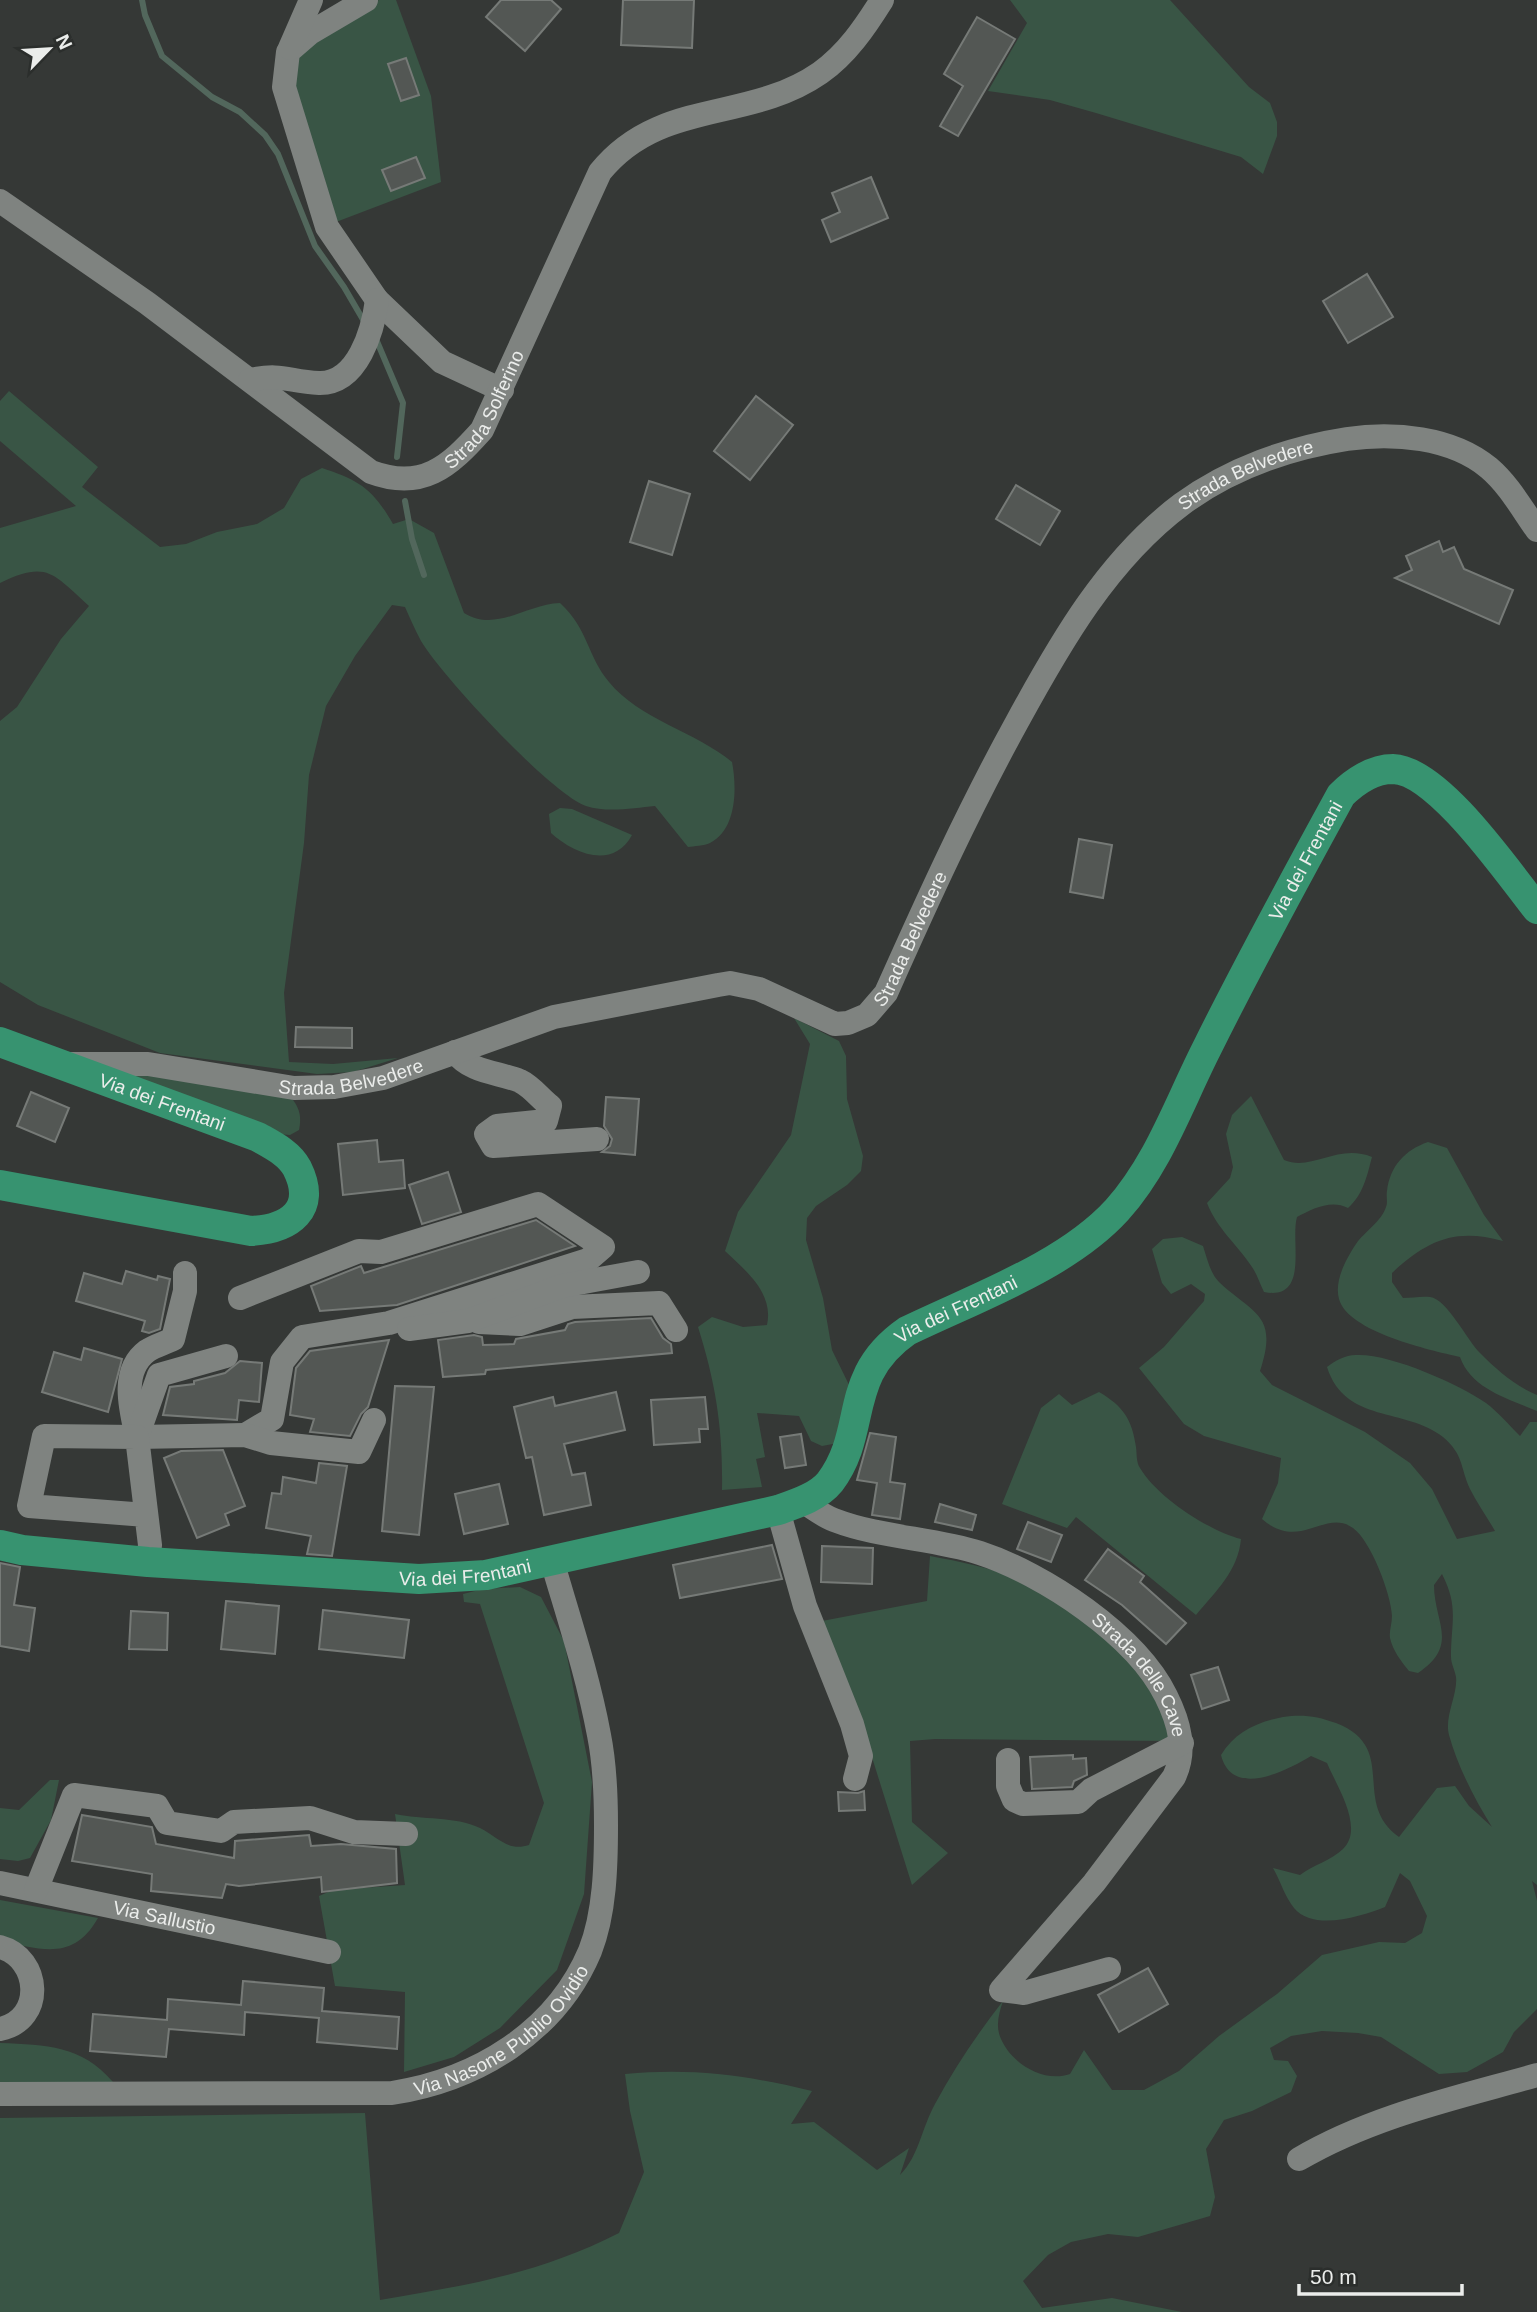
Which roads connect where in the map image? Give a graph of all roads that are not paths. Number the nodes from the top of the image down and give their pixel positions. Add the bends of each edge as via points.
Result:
1 (311, 0) edge
2 (366, 0) edge
3 (883, 0) edge
4 (288, 52) junction
5 (0, 201) edge
6 (377, 300) junction
7 (250, 380) junction
8 (502, 390) junction
9 (1537, 530) edge
10 (1537, 909) edge
11 (0, 1042) edge
12 (455, 1052) junction
13 (60, 1064) junction
14 (597, 1139) dead end
15 (0, 1185) edge
16 (638, 1272) dead end
17 (185, 1273) dead end
18 (240, 1298) dead end
19 (468, 1321) junction
20 (390, 1323) junction
21 (676, 1330) dead end
22 (226, 1356) dead end
23 (374, 1420) dead end
24 (245, 1434) junction
25 (137, 1437) junction
26 (790, 1506) junction
27 (146, 1515) junction
28 (0, 1545) edge
29 (552, 1561) junction
30 (148, 1562) junction
31 (1181, 1754) junction
32 (1008, 1760) dead end
33 (855, 1779) dead end
34 (406, 1834) dead end
35 (0, 1883) edge
36 (36, 1890) junction
37 (0, 1947) edge
38 (329, 1952) dead end
39 (1109, 1969) dead end
40 (0, 2029) edge
41 (1537, 2075) edge
42 (0, 2094) edge
43 (1299, 2160) dead end

1 - 4 street
2 - 4 street via 310,33
3 - 8 street, Strada Solferino via 859,36 821,73 781,93 669,121 615,154 600,172
4 - 6 street via 284,87 327,226
5 - 7 street, Strada Solferino
6 - 7 street via 362,351 338,377 322,383 274,375
6 - 8 street via 442,362
7 - 8 street, Strada Solferino via 371,472 392,480 414,480 459,456 482,430
9 - 12 street, Strada Belvedere via 1488,467 1468,454 1427,441 1386,436 1332,441 1278,455 1227,477 1181,505 1155,528 1081,614 974,800 886,993 867,1015 835,1024 759,989 730,983 577,1012
10 - 26 main road, Via dei Frentani via 1454,807 1422,778 1393,769 1350,785 1340,795 1252,961 1161,1146 1117,1210 1054,1259 907,1331 886,1346 867,1372 843,1455 829,1483
11 - 13 main road, Via dei Frentani
12 - 13 street, Strada Belvedere via 364,1083 313,1088 148,1065
12 - 14 street via 462,1061 490,1074 522,1082 550,1106 546,1121 497,1126 486,1134 493,1146
13 - 15 main road, Via dei Frentani via 258,1137 284,1152 296,1167 305,1192 302,1208 275,1230 251,1231
16 - 19 street via 562,1286
17 - 25 street via 173,1339 147,1351 135,1364 128,1398
18 - 20 street via 359,1251 381,1252 538,1204 603,1247 588,1260
19 - 20 street via 403,1330
19 - 21 street via 520,1324 572,1307 659,1303
20 - 24 street via 302,1337 282,1362 272,1419
22 - 25 street via 159,1375
23 - 24 street via 359,1452 271,1443
24 - 25 street
25 - 27 street
25 - 27 street via 44,1436 29,1506
26 - 29 main road, Via dei Frentani
26 - 31 street, Strada delle Cave via 864,1530 979,1553 1032,1575 1123,1637 1156,1676 1169,1702
26 - 33 street via 805,1606 861,1756
27 - 30 street
28 - 30 main road, Via dei Frentani
29 - 30 main road, Via dei Frentani via 486,1575 419,1579
29 - 42 street, Via Nasone Publio Ovidio via 599,1737 605,1780 606,1863 591,1948 574,1982 541,2024 505,2051 452,2079 393,2093
31 - 32 street via 1091,1790 1078,1802 1023,1804 1014,1800 1008,1786
31 - 39 street, Strada delle Cave via 1143,1820 1001,1990 1024,1993
34 - 36 street via 355,1832 310,1818 234,1822 221,1831 167,1823 157,1807 74,1795
35 - 36 street, Via Sallustio
36 - 38 street, Via Sallustio
37 - 40 street via 14,1951 28,1966 32,1981 27,2014
41 - 43 street via 1345,2133

